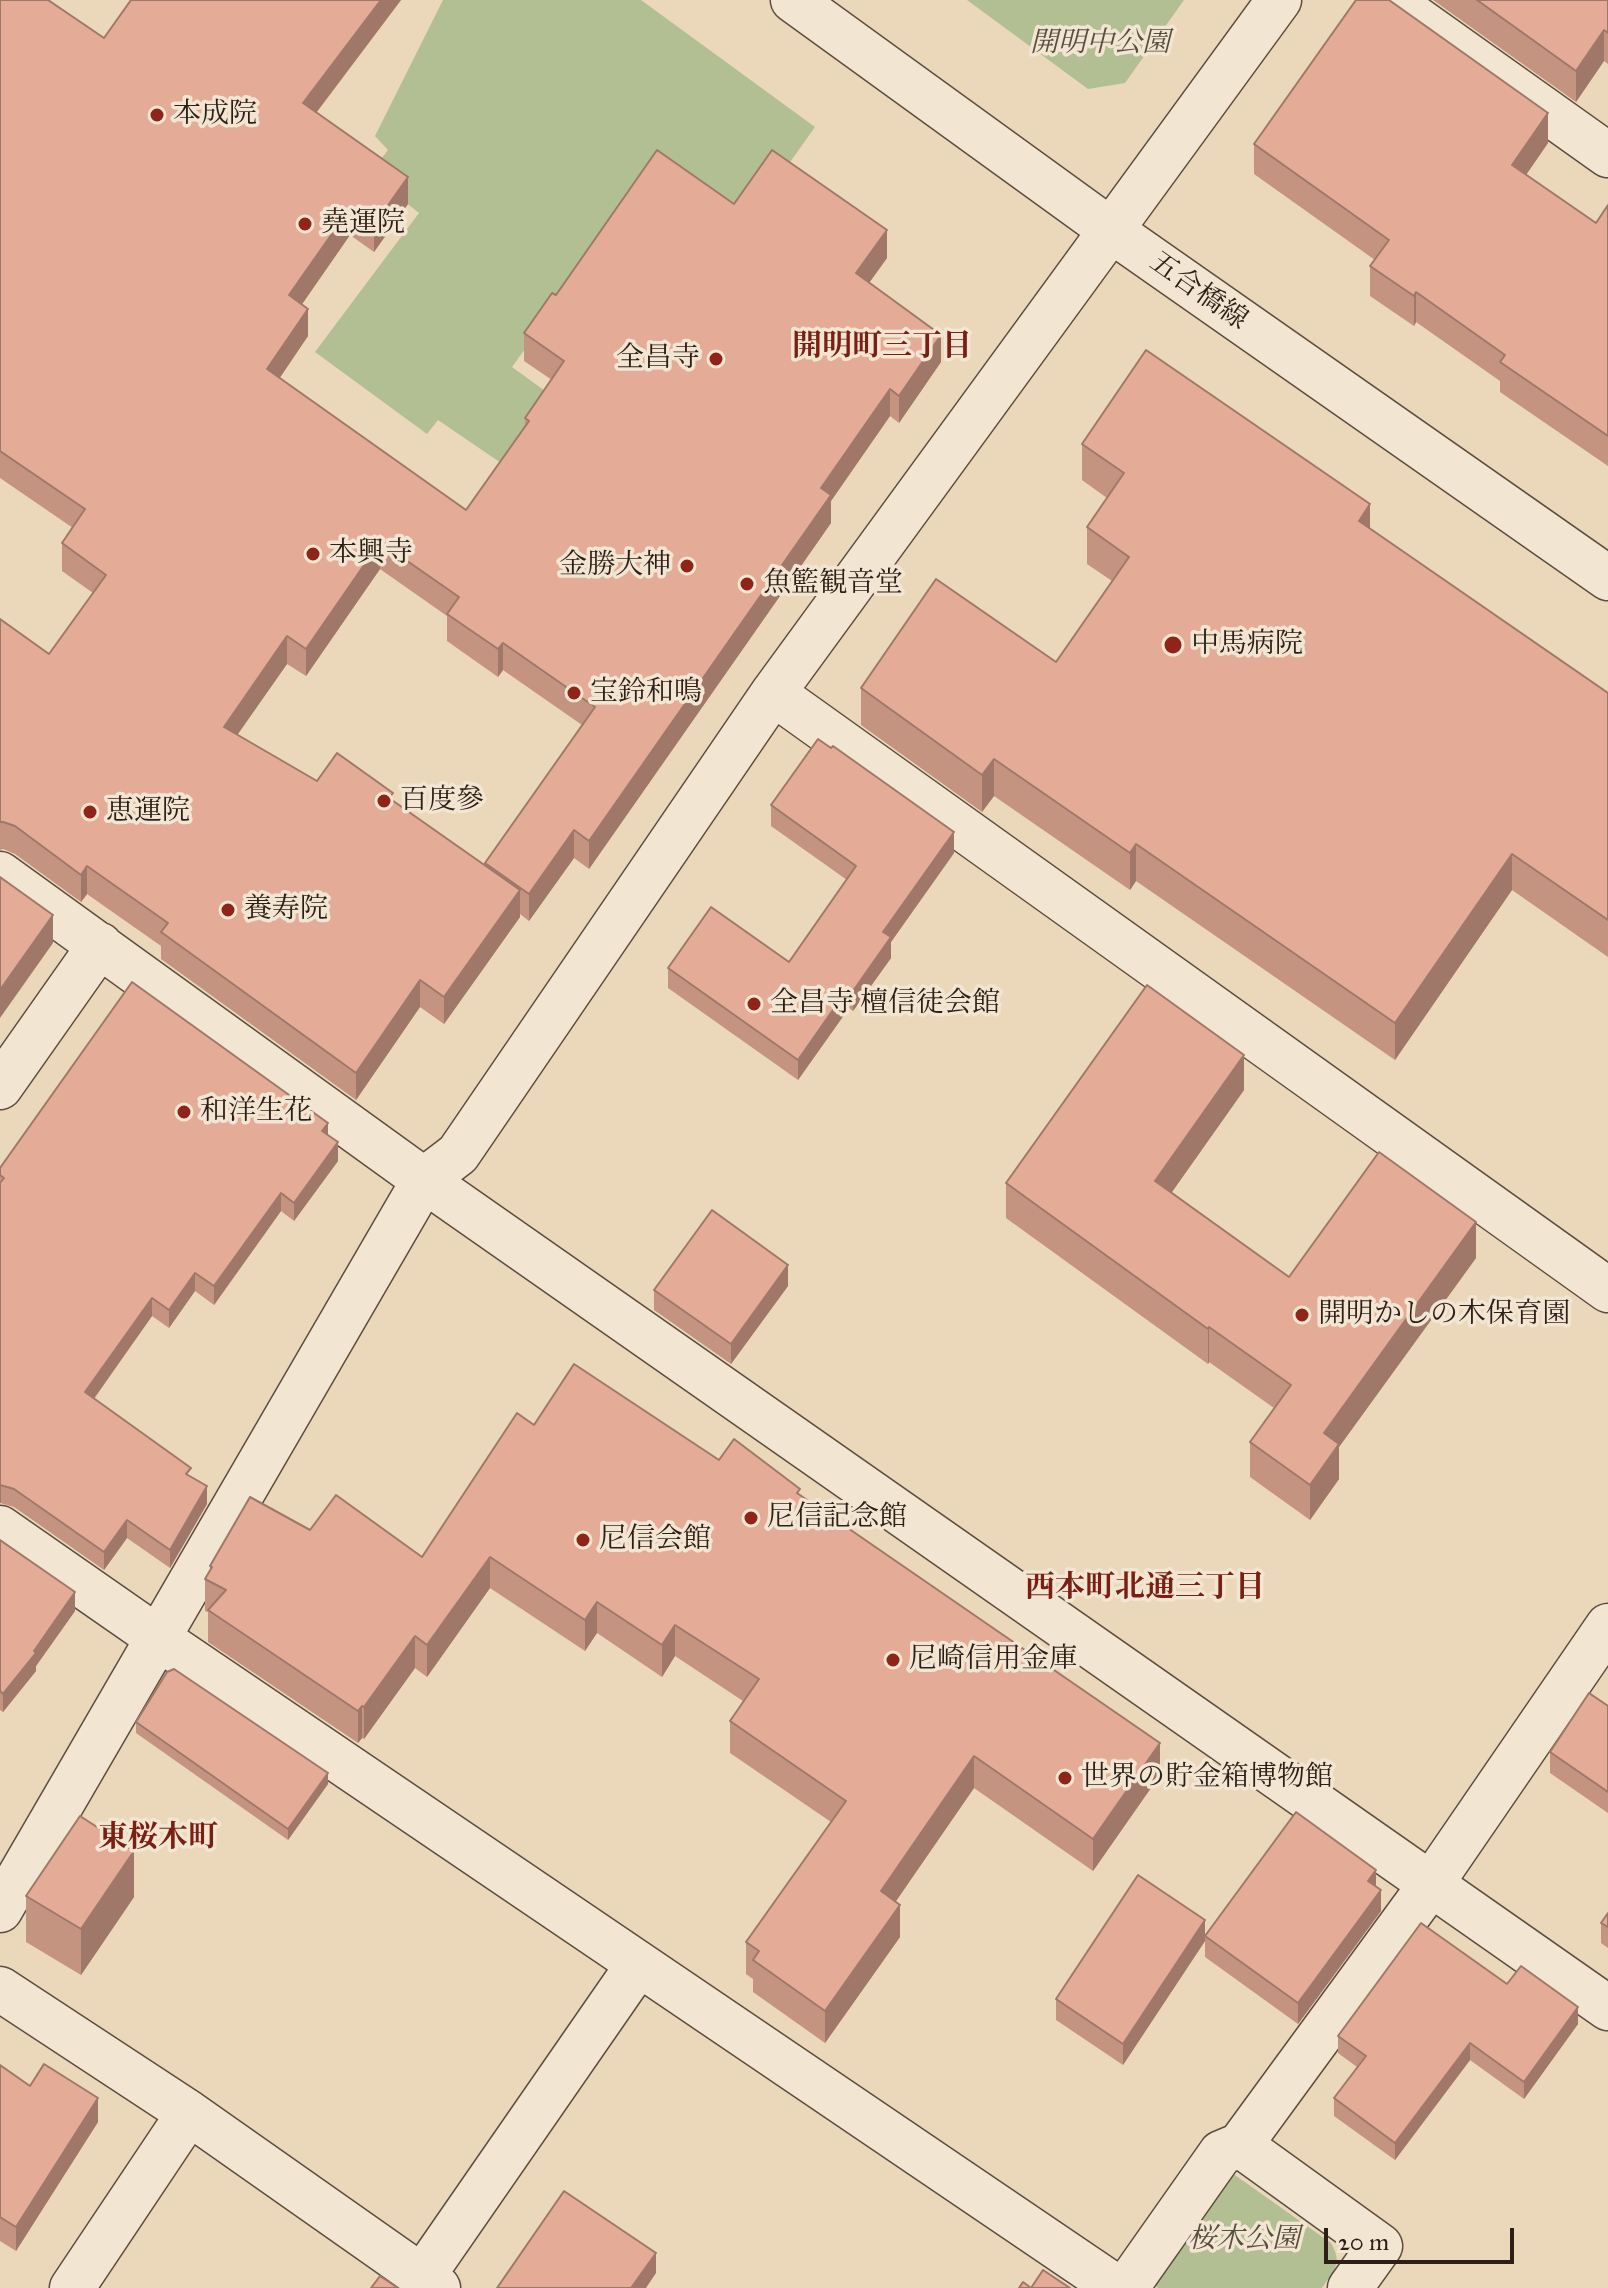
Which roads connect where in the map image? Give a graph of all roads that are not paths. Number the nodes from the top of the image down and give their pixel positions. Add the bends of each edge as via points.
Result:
1 (793, 0) edge
2 (1279, 0) edge
3 (1390, 0) edge
4 (1608, 155) edge
5 (1112, 231) junction
6 (1608, 578) edge
7 (773, 693) junction
8 (0, 874) edge
9 (100, 945) junction
10 (0, 1087) edge
11 (424, 1180) junction
12 (1608, 1290) edge
13 (0, 1528) edge
14 (1608, 1626) edge
15 (158, 1638) junction
16 (1431, 1884) junction
17 (0, 1910) edge
18 (638, 1965) junction
19 (0, 1989) edge
20 (1608, 2008) edge
21 (189, 2113) junction
22 (1240, 2145) junction
23 (430, 2282) edge
24 (81, 2285) edge
25 (1117, 2288) edge
26 (1126, 2288) edge
27 (1350, 2288) edge

1 - 5 street, 五合橋線
2 - 5 street
3 - 4 street
5 - 6 street, 五合橋線
5 - 7 street
7 - 11 street via 458,1154
7 - 12 street
8 - 9 street
9 - 10 street
9 - 11 street
11 - 15 street
11 - 16 street
13 - 15 street
14 - 16 street
15 - 17 street
15 - 18 street
16 - 20 street
16 - 22 street
18 - 23 street
18 - 25 street
19 - 21 street
21 - 23 street
21 - 24 street
22 - 26 street via 1221,2153
22 - 27 street via 1380,2246

